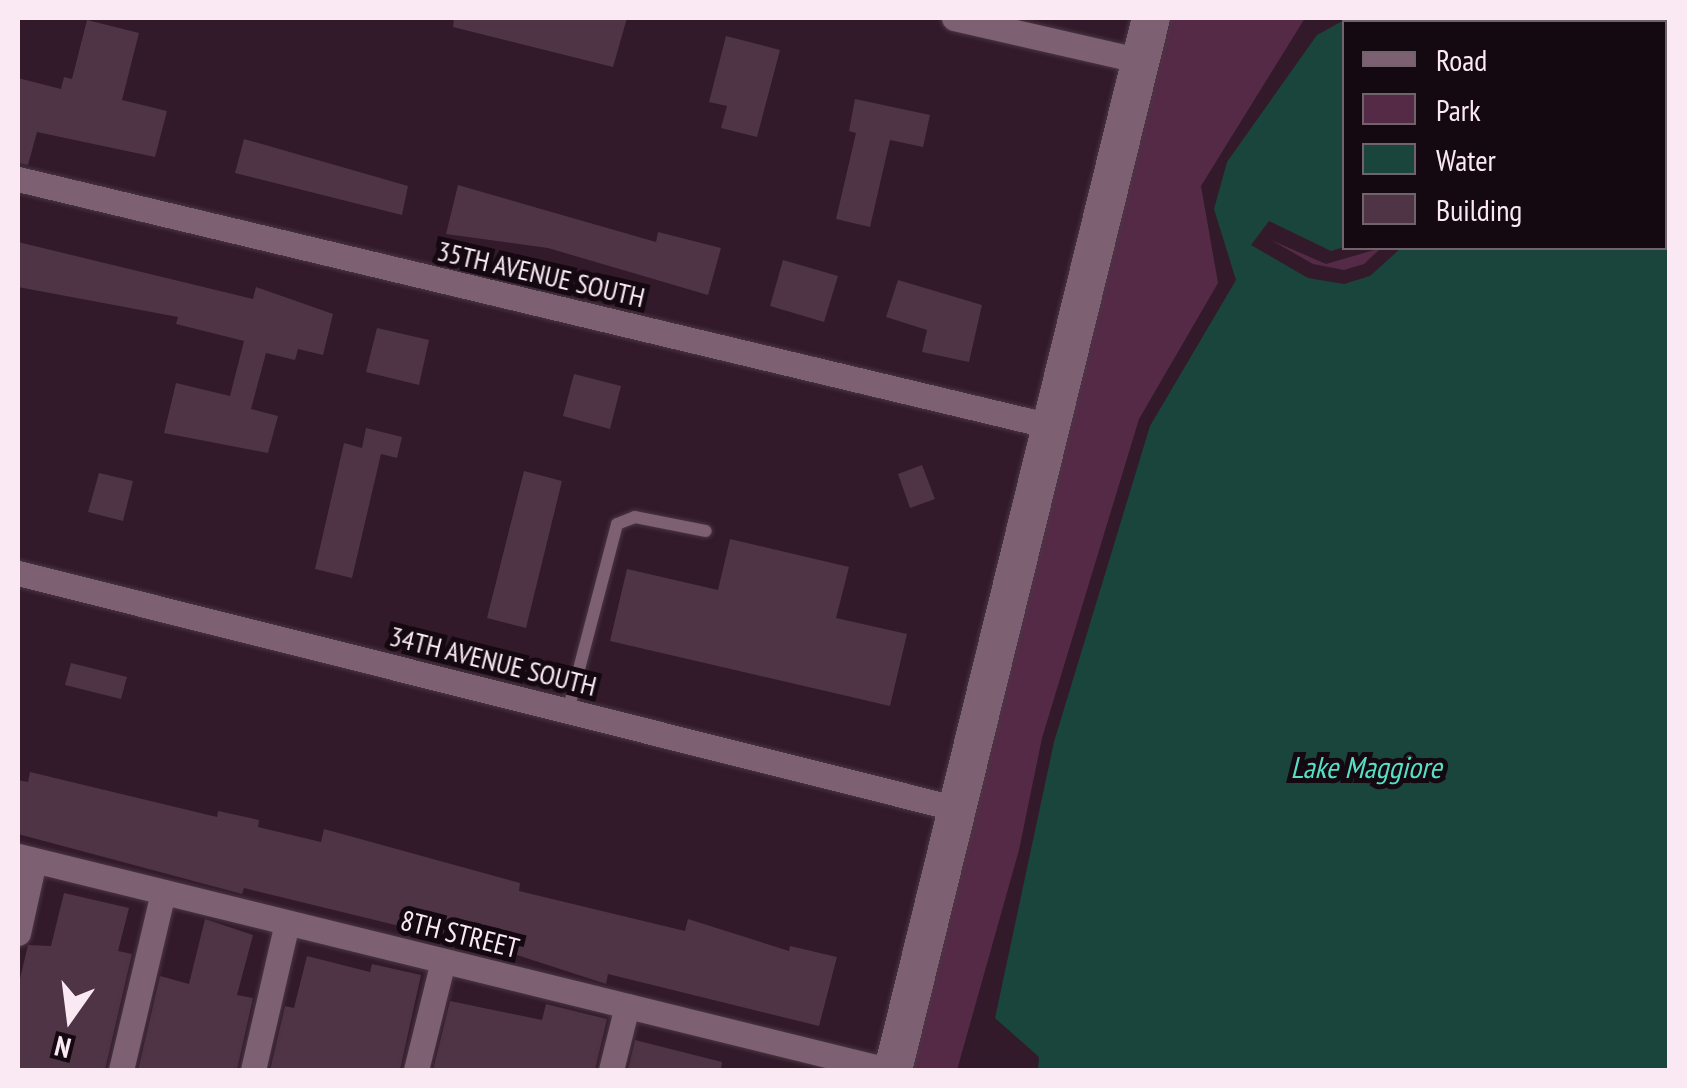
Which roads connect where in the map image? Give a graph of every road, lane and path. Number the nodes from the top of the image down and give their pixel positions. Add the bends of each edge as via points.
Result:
1 (954, 18) edge
2 (1151, 18) edge
3 (1141, 60) junction
4 (18, 179) edge
5 (1051, 426) junction
6 (706, 531) dead end
7 (18, 573) edge
8 (568, 711) junction
9 (954, 808) junction
10 (26, 858) edge
11 (163, 892) junction
12 (288, 923) junction
13 (18, 932) edge
14 (443, 961) junction
15 (628, 1006) junction
16 (798, 1060) edge
17 (121, 1070) edge
18 (254, 1070) edge
19 (416, 1070) edge
20 (611, 1070) edge
21 (891, 1070) edge

1 - 3 street
2 - 3 main road
3 - 5 main road
4 - 5 street, 35TH AVENUE SOUTH
5 - 9 main road
6 - 8 lane via 635,518 617,524
7 - 8 street, 34TH AVENUE SOUTH
8 - 9 street, 34TH AVENUE SOUTH
9 - 21 main road
10 - 11 street, 8TH STREET
10 - 13 street
11 - 12 street, 8TH STREET
11 - 17 street
12 - 14 street, 8TH STREET
12 - 18 street
14 - 15 street, 8TH STREET
14 - 19 street
15 - 16 street, 8TH STREET
15 - 20 street
16 - 21 street, 8TH STREET

